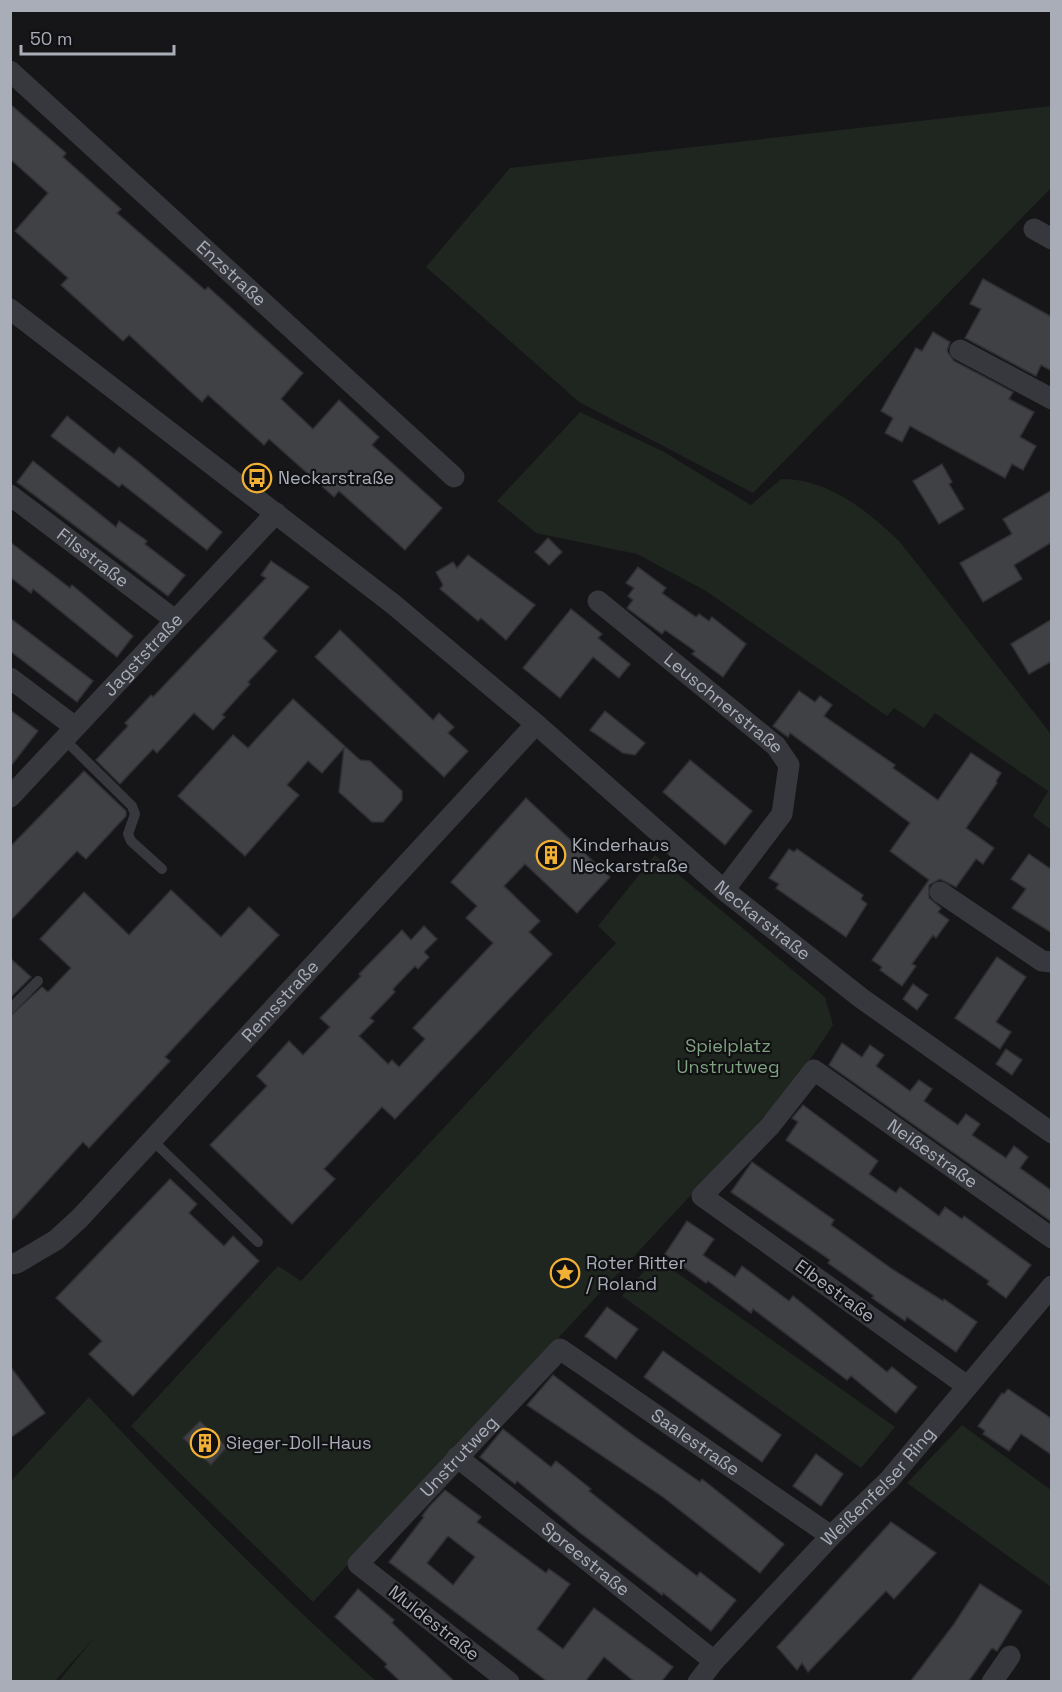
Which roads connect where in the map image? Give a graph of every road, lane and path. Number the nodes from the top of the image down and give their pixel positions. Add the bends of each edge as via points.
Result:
1 (10, 71) edge
2 (14, 319) edge
3 (960, 350) dead end
4 (1052, 399) edge
5 (454, 477) dead end
6 (10, 495) edge
7 (276, 513) junction
8 (598, 601) dead end
9 (175, 620) junction
10 (10, 678) edge
11 (536, 724) junction
12 (70, 733) junction
13 (10, 797) edge
14 (162, 869) dead end
15 (724, 890) junction
16 (939, 892) dead end
17 (1052, 962) edge
18 (38, 981) dead end
19 (10, 1009) edge
20 (814, 1070) joint
21 (1052, 1133) edge
22 (152, 1140) junction
23 (1052, 1238) edge
24 (258, 1242) dead end
25 (10, 1264) edge
26 (1052, 1286) edge
27 (560, 1349) joint
28 (967, 1386) junction
29 (457, 1457) junction
30 (831, 1536) junction
31 (358, 1564) joint
32 (1010, 1656) dead end
33 (714, 1660) junction
34 (509, 1682) edge
35 (699, 1682) edge
36 (993, 1682) edge

1 - 5 street, Enzstraße
2 - 7 street, Neckarstraße
3 - 4 street
6 - 9 street, Filsstraße
7 - 9 street, Jagststraße
7 - 11 street, Neckarstraße via 375,589
8 - 15 street, Leuschnerstraße via 776,746 789,765 782,814
9 - 12 street, Jagststraße
10 - 12 street
11 - 15 street, Neckarstraße
11 - 22 street, Remsstraße
12 - 13 street, Jagststraße
12 - 14 lane via 132,806 135,814 128,834 130,841
15 - 21 street, Neckarstraße via 861,998
16 - 17 street via 1042,961
18 - 19 lane
20 - 23 street, Neißestraße
20 - 28 street, Elbestraße via 770,1126 702,1196
22 - 24 lane
22 - 25 street, Remsstraße via 56,1240
26 - 28 street, Weißenfelser Ring
27 - 29 street, Unstrutweg
27 - 30 street, Saalestraße
28 - 30 street, Weißenfelser Ring via 889,1480
29 - 31 street, Unstrutweg
29 - 33 street, Spreestraße
30 - 33 street, Weißenfelser Ring
31 - 34 street, Muldestraße
32 - 36 street
33 - 35 street, Weißenfelser Ring

